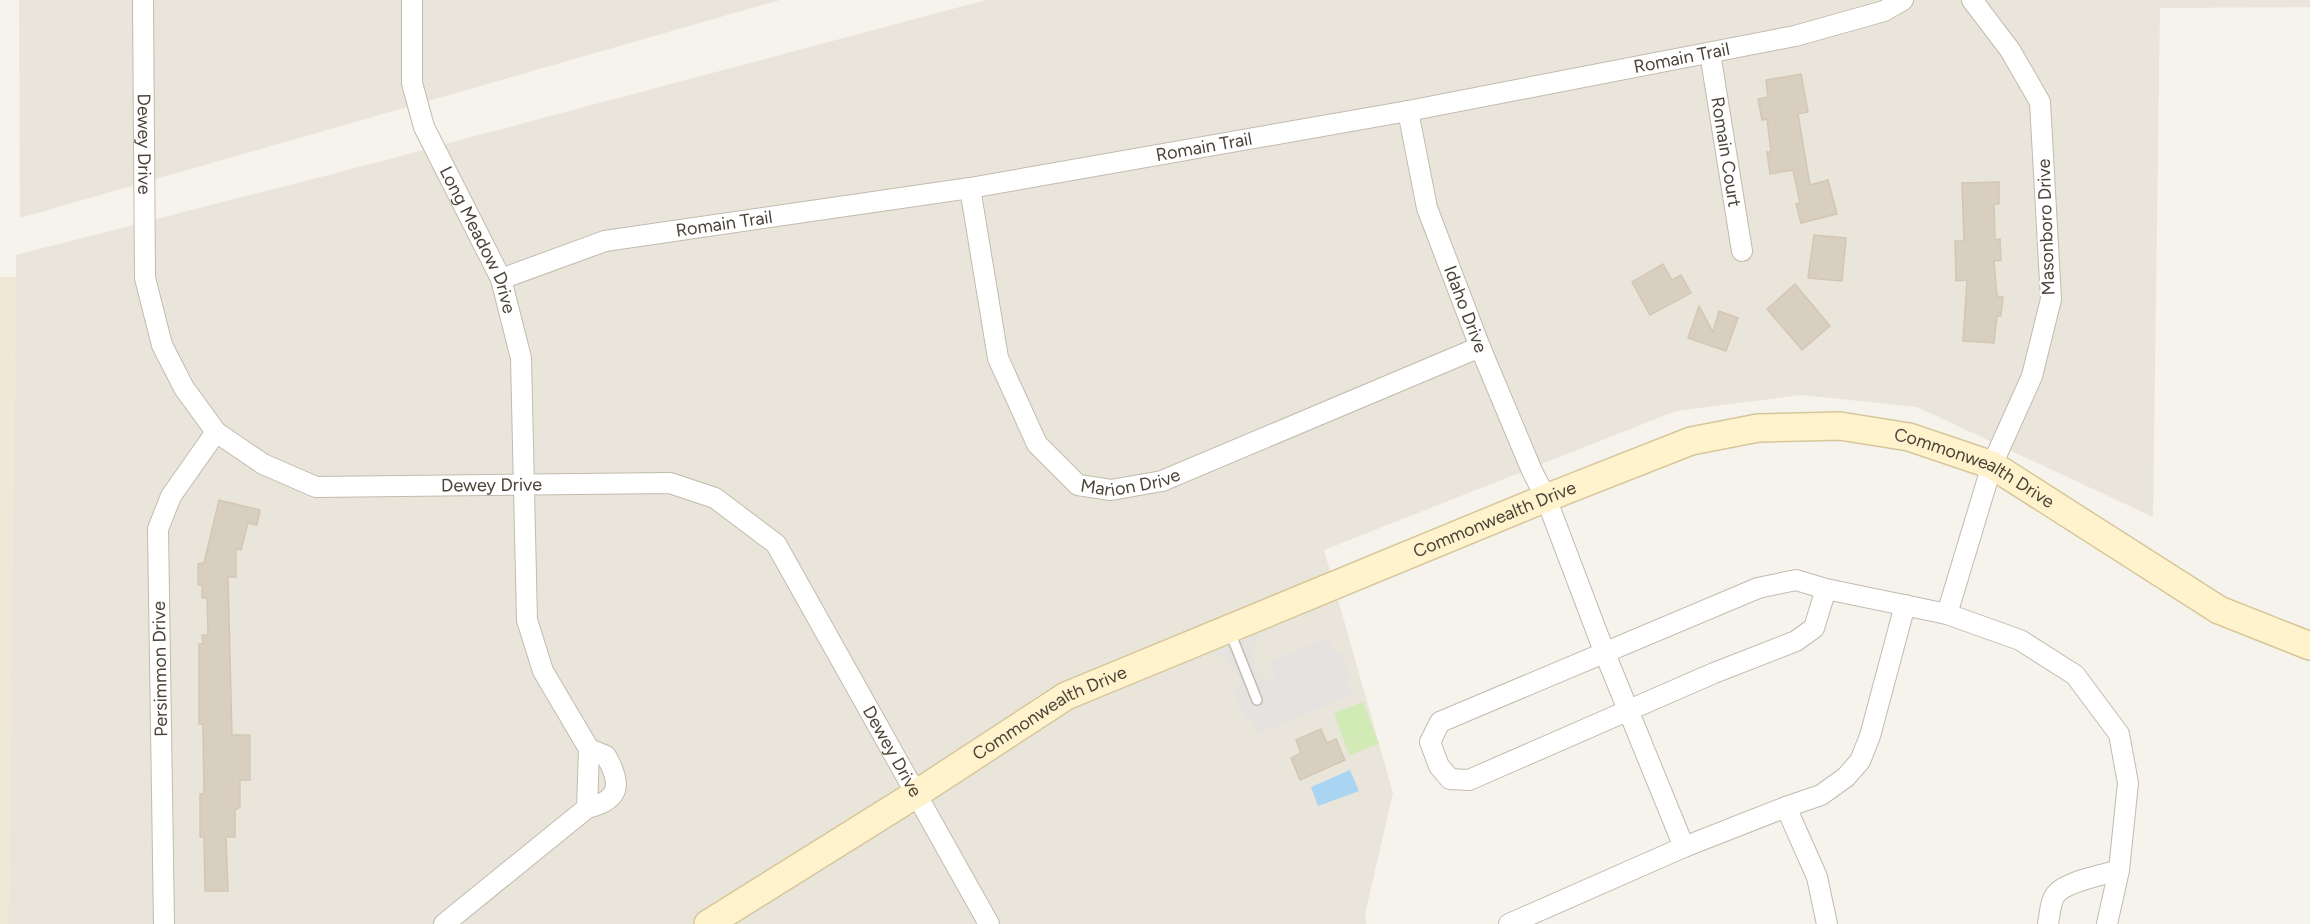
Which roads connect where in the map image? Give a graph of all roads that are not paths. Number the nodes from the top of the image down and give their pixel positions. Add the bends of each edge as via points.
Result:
1 (143, 0) edge
2 (412, 0) edge
3 (1903, 0) edge
4 (1972, 0) edge
5 (1710, 53) junction
6 (1408, 111) junction
7 (970, 188) junction
8 (1742, 251) dead end
9 (501, 279) junction
10 (1480, 347) junction
11 (216, 432) junction
12 (1992, 465) junction
13 (523, 483) junction
14 (1546, 498) junction
15 (1826, 589) junction
16 (1905, 605) junction
17 (1947, 614) junction
18 (1229, 630) junction
19 (2310, 646) edge
20 (1604, 651) junction
21 (1257, 700) dead end
22 (1629, 710) junction
23 (589, 749) junction
24 (916, 794) junction
25 (1786, 807) junction
26 (587, 808) junction
27 (1684, 847) junction
28 (2119, 870) junction
29 (164, 924) edge
30 (444, 924) edge
31 (708, 924) edge
32 (989, 924) edge
33 (1509, 924) edge
34 (1827, 924) edge
35 (2048, 924) edge
36 (2107, 924) edge

1 - 11 street, Dewey Drive via 145,278 162,345 183,388
2 - 9 street, Long Meadow Drive via 412,83 424,127
3 - 5 street, Romain Trail via 1884,11 1795,36
4 - 12 street, Masonboro Drive via 2010,50 2040,102 2051,299 2032,376
5 - 6 street, Romain Trail
5 - 8 street, Romain Court
6 - 7 street, Romain Trail
6 - 10 street, Idaho Drive via 1427,208
7 - 9 street, Romain Trail via 605,241
7 - 10 street, Marion Drive via 998,358 1037,444 1078,485 1111,490 1162,481
9 - 13 street, Long Meadow Drive via 521,358
10 - 14 street, Idaho Drive
11 - 13 street, Dewey Drive via 263,464 316,486
11 - 29 street, Persimmon Drive via 171,496 158,528
12 - 14 street, Commonwealth Drive via 1909,437 1863,429 1758,428 1691,441
12 - 17 street, Masonboro Drive
12 - 19 street, Commonwealth Drive via 2218,610
13 - 23 street via 527,620 543,671
13 - 24 street, Dewey Drive via 670,483 715,498 776,544
14 - 18 street, Commonwealth Drive
14 - 20 street, Idaho Drive
15 - 16 street
15 - 20 street via 1796,580 1758,588
15 - 22 street via 1814,628 1796,641
16 - 17 street
16 - 25 street via 1860,761 1821,795
17 - 28 street via 2020,640 2075,675 2119,734 2128,783
18 - 21 lane
18 - 24 street, Commonwealth Drive via 1066,696
20 - 22 street, Idaho Drive
20 - 22 street via 1440,722 1430,742 1439,766 1450,779 1469,780
22 - 27 street, Idaho Drive
23 - 26 street
23 - 26 street via 606,756 616,774 614,794 604,804
24 - 31 street, Commonwealth Drive
24 - 32 street, Dewey Drive
25 - 27 street
25 - 34 street via 1817,877
26 - 30 street
27 - 33 street
28 - 35 street via 2057,892
28 - 36 street

